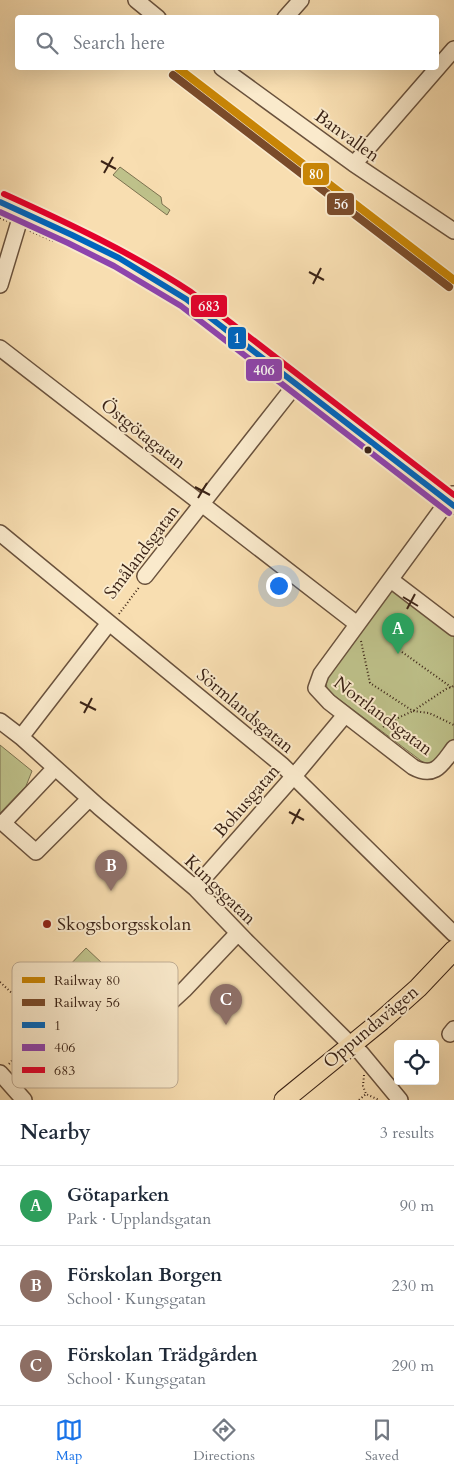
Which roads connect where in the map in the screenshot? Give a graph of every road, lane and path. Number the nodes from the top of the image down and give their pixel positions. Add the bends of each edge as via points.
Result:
1 (136, 0) edge
2 (301, 0) edge
3 (154, 15) edge
4 (288, 15) edge
5 (454, 49) edge
6 (439, 66) edge
7 (436, 70) edge
8 (239, 72) edge
9 (354, 164) junction
10 (0, 202) edge
11 (0, 218) edge
12 (20, 219) junction
13 (454, 231) edge
14 (60, 244) dead end
15 (0, 285) edge
16 (0, 348) edge
17 (296, 384) junction
18 (452, 501) edge
19 (202, 504) junction
20 (0, 532) edge
21 (145, 576) joint
22 (391, 580) junction
23 (110, 624) junction
24 (357, 624) junction
25 (454, 628) edge
26 (402, 652) dead end
27 (454, 686) edge
28 (451, 687) junction
29 (413, 711) junction
30 (345, 715) junction
31 (0, 721) edge
32 (454, 725) edge
33 (373, 736) junction
34 (21, 737) junction
35 (454, 748) edge
36 (55, 768) junction
37 (293, 776) junction
38 (89, 799) junction
39 (195, 888) junction
40 (238, 933) junction
41 (454, 934) edge
42 (454, 950) edge
43 (0, 982) edge
44 (12, 993) edge
45 (178, 996) edge
46 (351, 1045) junction
47 (12, 1064) edge
48 (3, 1075) edge
49 (12, 1086) edge
50 (14, 1088) edge
51 (24, 1100) edge
52 (284, 1100) edge
53 (359, 1100) edge
54 (379, 1100) edge
55 (400, 1100) edge

1 - 3 street
2 - 4 street
5 - 6 street
7 - 9 street
8 - 9 street, Banvallen
9 - 13 street, Banvallen
10 - 12 street
11 - 12 path
12 - 14 path
12 - 15 street
12 - 17 street via 96,247 148,274 186,299
16 - 19 street, Östgötagatan
17 - 18 street
17 - 19 street, Smålandsgatan
18 - 22 street
19 - 21 street, Smålandsgatan
19 - 24 street, Östgötagatan
20 - 23 street, Sörmlandsgatan
21 - 23 path, Smålandsgatan
22 - 24 street
22 - 25 street
23 - 34 street, Smålandsgatan
23 - 37 street, Sörmlandsgatan
24 - 29 path via 370,683
24 - 30 street, Norrlandsgatan via 321,674 316,688
26 - 28 path
27 - 28 path
28 - 29 path
29 - 32 path via 429,713
29 - 33 path via 400,716
30 - 33 street, Norrlandsgatan
30 - 37 street, Bohusgatan
31 - 34 street, Kungsgatan
33 - 35 street, Norrlandsgatan via 420,771 434,771
34 - 36 street, Kungsgatan
36 - 38 street, Kungsgatan
36 - 38 street via 3,823 36,852
37 - 39 street, Bohusgatan
37 - 41 street, Sörmlandsgatan
38 - 39 street, Kungsgatan
39 - 40 street, Kungsgatan
40 - 45 street
40 - 46 street, Kungsgatan
42 - 46 main road, Oppundavägen via 418,988
43 - 44 path
46 - 52 main road, Oppundavägen
46 - 55 street, Kungsgatan
47 - 48 path
48 - 49 street
50 - 51 street
53 - 54 path via 366,1094

